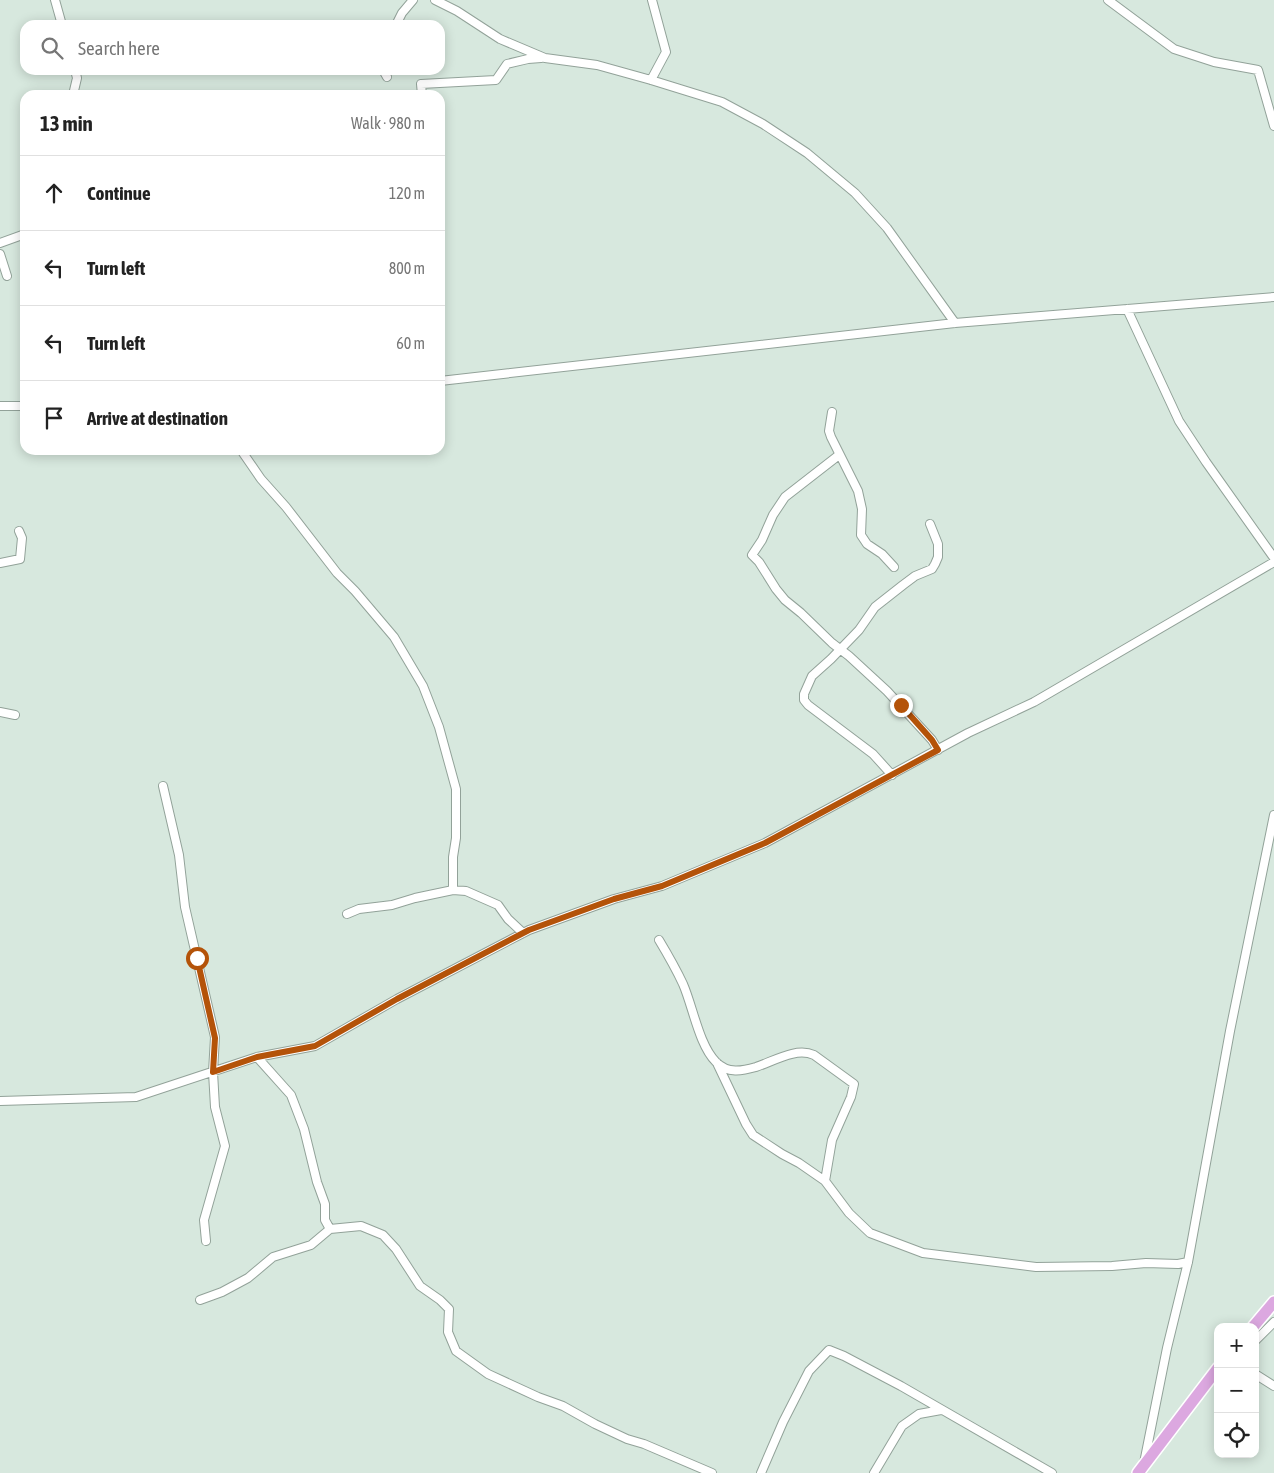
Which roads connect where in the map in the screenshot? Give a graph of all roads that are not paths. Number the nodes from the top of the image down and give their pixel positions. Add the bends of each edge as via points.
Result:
1 (55, 0) edge
2 (413, 0) edge
3 (435, 0) edge
4 (652, 0) edge
5 (1108, 0) edge
6 (61, 20) edge
7 (398, 20) edge
8 (544, 58) junction
9 (76, 75) edge
10 (651, 80) junction
11 (74, 90) edge
12 (422, 90) edge
13 (1274, 126) edge
14 (20, 236) edge
15 (0, 243) edge
16 (0, 254) edge
17 (7, 276) dead end
18 (1274, 297) edge
19 (1127, 309) junction
20 (954, 323) junction
21 (445, 380) edge
22 (0, 406) edge
23 (20, 406) edge
24 (832, 412) dead end
25 (244, 455) edge
26 (839, 455) junction
27 (930, 524) dead end
28 (19, 531) dead end
29 (1274, 560) edge
30 (0, 563) edge
31 (894, 567) dead end
32 (841, 649) junction
33 (0, 712) edge
34 (15, 715) dead end
35 (938, 750) junction
36 (892, 775) junction
37 (163, 786) dead end
38 (1274, 816) edge
39 (453, 890) junction
40 (347, 914) dead end
41 (523, 933) junction
42 (659, 940) dead end
43 (257, 1057) junction
44 (717, 1063) junction
45 (213, 1072) junction
46 (0, 1101) edge
47 (825, 1180) junction
48 (330, 1229) junction
49 (206, 1241) dead end
50 (1188, 1262) junction
51 (200, 1300) dead end
52 (1274, 1302) edge
53 (1274, 1322) edge
54 (1256, 1323) edge
55 (1259, 1337) edge
56 (1214, 1373) edge
57 (1259, 1377) edge
58 (1274, 1386) edge
59 (941, 1410) junction
60 (1146, 1451) junction
61 (1140, 1470) edge
62 (712, 1473) edge
63 (761, 1473) edge
64 (874, 1473) edge
65 (1052, 1473) edge
66 (1133, 1473) edge

1 - 6 street
2 - 7 street
3 - 8 street via 500,39
4 - 10 street via 666,52
5 - 13 street via 1184,54 1258,70
8 - 10 street via 597,65
8 - 12 street via 507,64 496,80 421,84
9 - 11 street
10 - 20 street via 722,102 807,153 855,193 887,228
14 - 15 street
16 - 17 street
18 - 19 street
19 - 20 street
19 - 29 street via 1179,421
20 - 21 street
22 - 23 street
24 - 26 street via 829,432
25 - 39 street via 337,573 394,637 423,686 439,727 456,789
26 - 31 street via 858,491 862,509 861,535
26 - 32 street via 784,497 752,555 785,600
27 - 32 street via 938,544 938,557 932,569 909,580 875,607
28 - 30 street via 22,538 20,559
29 - 35 street via 1034,702
32 - 35 street via 901,705
32 - 36 street via 812,676 804,700 874,754
33 - 34 street
35 - 36 street
36 - 41 street via 765,843 662,886 614,899
37 - 45 street via 215,1038
38 - 50 street
39 - 40 street
39 - 41 street via 466,891 498,905
41 - 43 street via 315,1046
42 - 44 street via 683,985 706,1046
43 - 45 street
43 - 48 street via 291,1094
44 - 47 street via 753,1135
44 - 47 street via 730,1070 745,1071 797,1052 808,1052 854,1084 832,1140
45 - 46 street via 136,1098
45 - 49 street via 215,1107 225,1146 204,1220
47 - 50 street via 870,1233 923,1253 1036,1267
48 - 51 street via 311,1245 273,1257 248,1278
48 - 62 street via 361,1226 383,1235 420,1286 449,1309 448,1332 456,1351 488,1374 563,1406 627,1439
50 - 60 street
52 - 54 highway
53 - 55 street
56 - 61 highway
57 - 58 street
59 - 63 street via 829,1350 809,1371
59 - 64 street via 919,1414 902,1426
59 - 65 street
60 - 61 street
60 - 66 street

